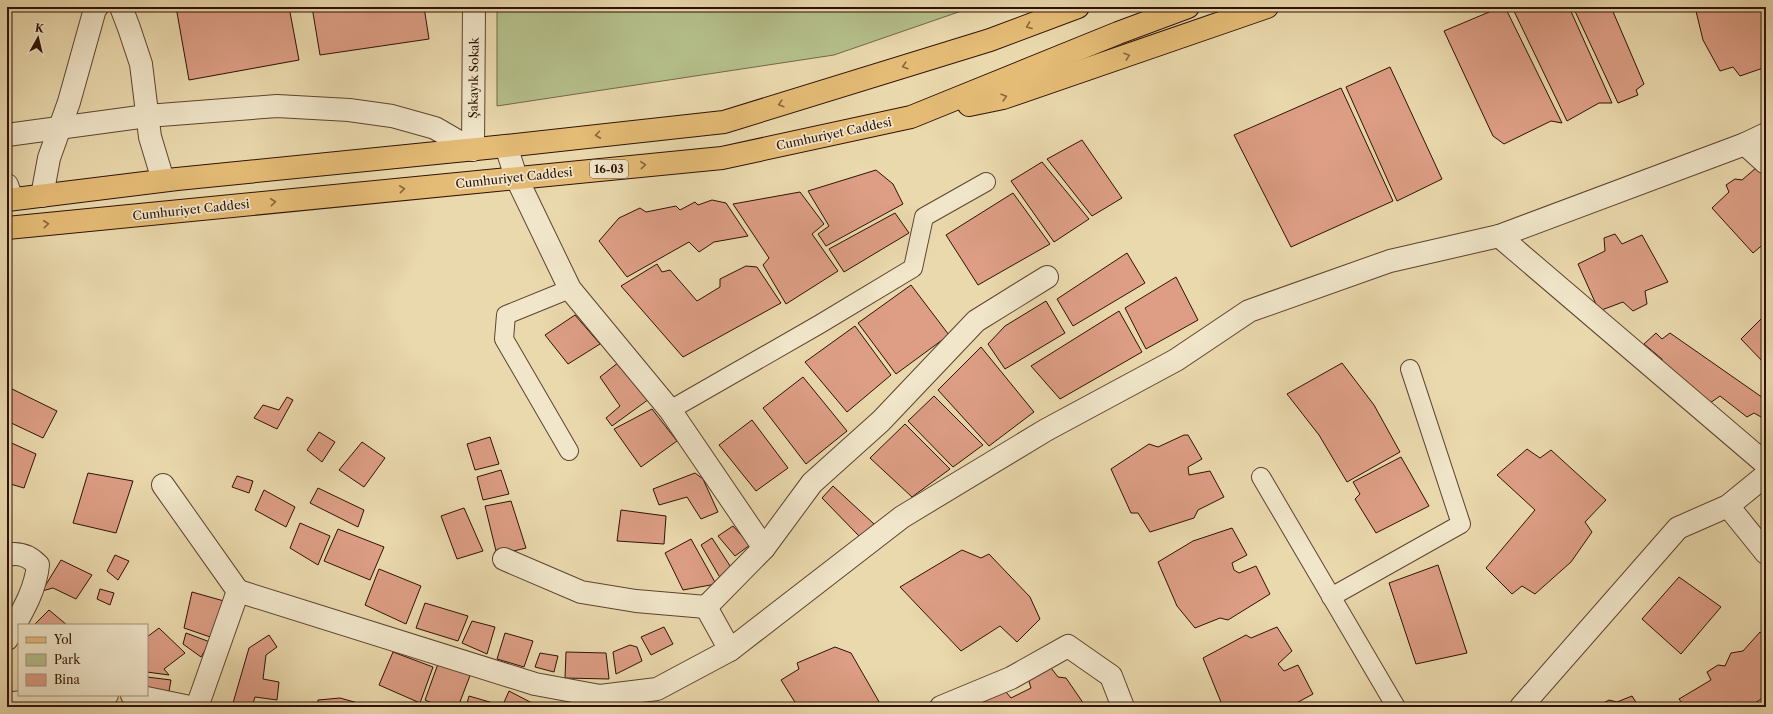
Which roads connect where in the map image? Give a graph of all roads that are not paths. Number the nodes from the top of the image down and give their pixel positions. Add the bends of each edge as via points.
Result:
1 (97, 7) edge
2 (121, 7) edge
3 (474, 7) edge
4 (1078, 7) edge
5 (1188, 7) edge
6 (1267, 7) edge
7 (147, 116) junction
8 (911, 117) junction
9 (59, 128) junction
10 (1766, 134) edge
11 (7, 135) edge
12 (1745, 144) junction
13 (506, 146) junction
14 (473, 150) junction
15 (1766, 163) edge
16 (516, 177) junction
17 (163, 180) junction
18 (986, 182) dead end
19 (9, 195) edge
20 (42, 196) junction
21 (7, 228) edge
22 (1499, 236) junction
23 (1047, 277) dead end
24 (570, 290) junction
25 (1410, 369) dead end
26 (670, 410) junction
27 (569, 451) dead end
28 (1766, 464) edge
29 (1766, 475) edge
30 (1261, 477) dead end
31 (163, 485) dead end
32 (1728, 506) junction
33 (764, 548) junction
34 (1766, 553) edge
35 (7, 555) edge
36 (504, 559) dead end
37 (238, 592) junction
38 (1331, 597) junction
39 (706, 607) junction
40 (7, 639) edge
41 (730, 650) junction
42 (92, 696) edge
43 (137, 696) edge
44 (7, 704) edge
45 (190, 707) edge
46 (196, 707) edge
47 (941, 707) edge
48 (1123, 707) edge
49 (1396, 707) edge
50 (1521, 707) edge

1 - 9 street via 94,9 69,102
2 - 7 street via 140,64
3 - 14 street, Şakayık Sokak
4 -> 13 main road via 990,40 724,122
5 - 8 main road, Cumhuriyet Caddesi / 16-03
8 -> 6 main road via 1003,98
7 - 9 street
7 - 14 street via 278,106 349,110 392,116 435,128
7 - 17 street via 150,137
16 -> 8 main road, Cumhuriyet Caddesi / 16-03 via 722,158
9 - 11 street
9 - 20 street via 49,158
10 - 12 street
12 - 15 street
12 - 22 street
13 - 14 main road
13 - 16 street
14 - 17 main road
21 -> 16 main road, Cumhuriyet Caddesi / 16-03
16 - 24 street
17 - 20 main road
18 - 26 lane via 924,217 913,268
19 - 20 main road
22 - 28 street
22 - 41 street via 1390,261 1249,311 1176,360 1046,430 902,518
23 - 33 street via 976,321 881,421 812,482
24 - 26 street
24 - 27 lane via 506,315 504,339
25 - 38 lane via 1461,524
26 - 33 street
29 - 32 street
30 - 38 lane
31 - 37 street
32 - 34 street
32 - 50 street via 1678,528
33 - 39 street
35 - 40 street via 14,553 29,556 38,565 31,594
36 - 39 street via 581,592 636,601
37 - 41 street via 535,684 600,696 657,689
37 - 46 street
38 - 49 lane
39 - 41 street
42 - 44 street
43 - 45 street
47 - 48 street via 1011,678 1068,646 1111,676

